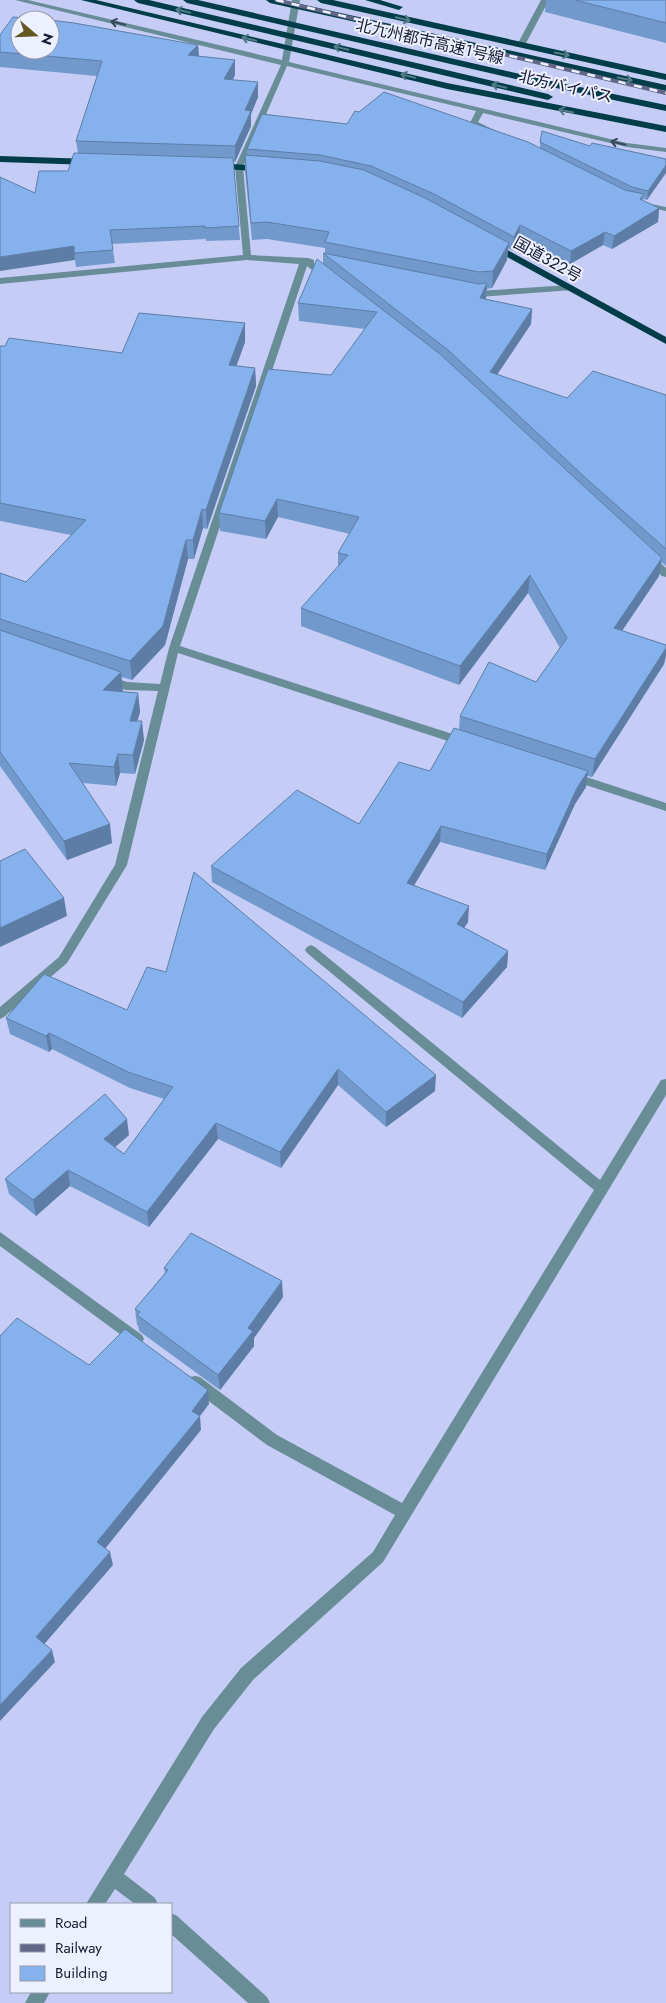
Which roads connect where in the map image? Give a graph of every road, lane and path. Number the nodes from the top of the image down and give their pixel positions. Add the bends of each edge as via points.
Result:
1 (19, 0) edge
2 (85, 0) edge
3 (138, 0) edge
4 (187, 0) edge
5 (270, 0) edge
6 (296, 0) edge
7 (322, 0) edge
8 (369, 0) edge
9 (545, 0) edge
10 (406, 8) dead end
11 (471, 24) dead end
12 (290, 36) junction
13 (521, 45) junction
14 (622, 57) dead end
15 (285, 63) junction
16 (666, 77) edge
17 (666, 88) edge
18 (666, 108) edge
19 (480, 111) junction
20 (666, 125) edge
21 (666, 129) edge
22 (499, 136) edge
23 (666, 150) edge
24 (0, 159) edge
25 (100, 162) edge
26 (199, 165) edge
27 (239, 167) junction
28 (278, 170) edge
29 (627, 200) edge
30 (666, 209) edge
31 (482, 240) edge
32 (247, 257) junction
33 (304, 260) junction
34 (324, 264) edge
35 (0, 281) edge
36 (335, 284) edge
37 (570, 288) junction
38 (459, 290) edge
39 (666, 341) edge
40 (638, 549) edge
41 (666, 574) edge
42 (174, 648) junction
43 (99, 677) edge
44 (164, 688) junction
45 (477, 746) edge
46 (562, 773) edge
47 (666, 807) edge
48 (311, 950) dead end
49 (0, 1014) edge
50 (666, 1084) edge
51 (602, 1189) junction
52 (0, 1238) edge
53 (150, 1349) edge
54 (182, 1372) edge
55 (404, 1512) junction
56 (112, 1876) junction
57 (96, 1903) edge
58 (148, 1903) edge
59 (172, 1923) edge
60 (261, 2003) edge

15 -> 1 street
21 -> 2 highway via 531,104
12 -> 3 highway, 北方バイパス
4 - 18 highway, 北九州都市高速1号線
5 -> 17 highway, 北九州都市高速1号線
6 - 12 street
7 -> 13 highway, 北方バイパス
8 - 10 highway
9 - 13 street
11 - 14 highway
12 - 15 street
20 -> 12 highway, 北方バイパス
13 -> 16 highway, 北方バイパス
15 - 19 street
15 - 27 street
19 - 22 street via 474,123
23 -> 19 street via 627,145
24 - 25 highway
26 - 27 highway
27 - 28 highway
27 - 32 street
29 - 30 street
31 - 37 highway, 国道322号
32 - 33 street
32 - 35 street
33 - 34 street
33 - 36 street
33 - 42 street
37 - 38 street via 478,294
37 - 39 highway, 国道322号
40 - 41 street
42 - 44 street
42 - 45 street
43 - 44 street via 126,686
44 - 49 street via 121,865 63,960
46 - 47 street
48 - 51 street
50 - 51 street
51 - 55 street
52 - 53 street
54 - 55 street via 272,1440
55 - 56 street via 378,1557 247,1674 208,1724
56 - 57 street
56 - 58 street
59 - 60 street

